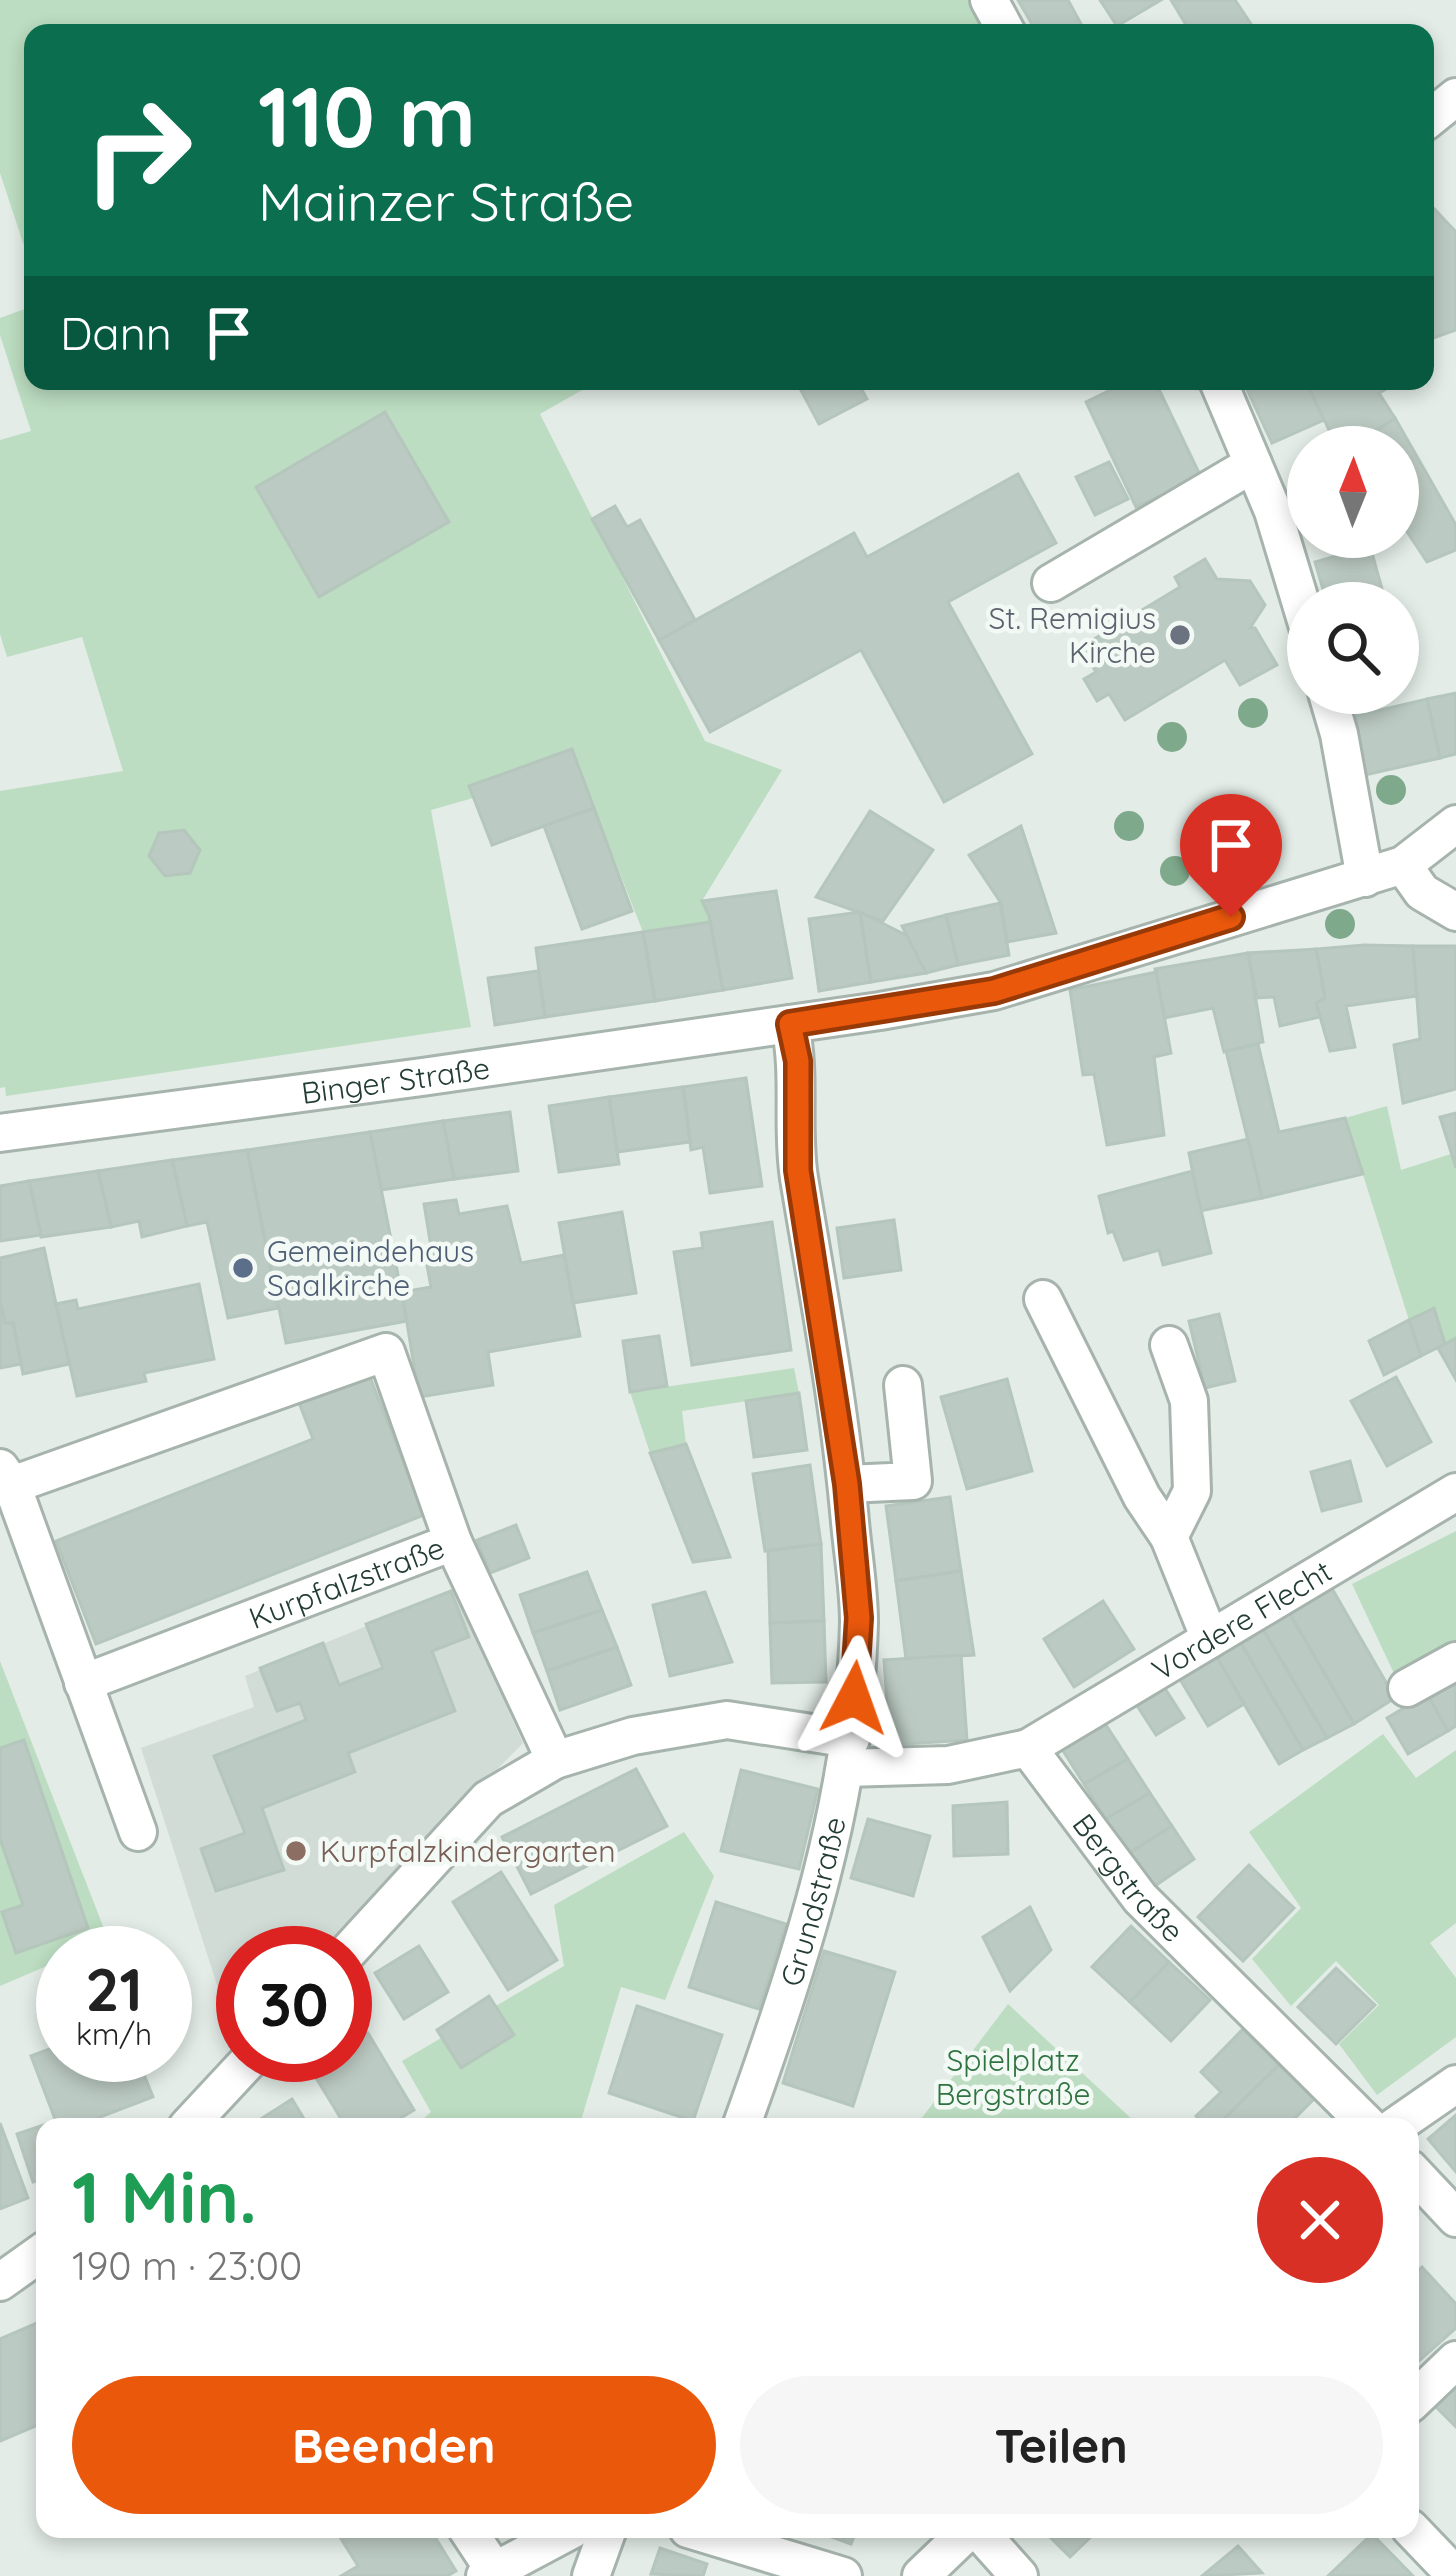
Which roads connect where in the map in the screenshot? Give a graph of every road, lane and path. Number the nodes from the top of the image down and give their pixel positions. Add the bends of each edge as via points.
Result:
1 (1222, 390) edge
2 (1253, 464) junction
3 (1294, 582) edge
4 (1051, 583) dead end
5 (1333, 714) edge
6 (1456, 824) edge
7 (1403, 865) junction
8 (1365, 878) junction
9 (1456, 912) edge
10 (790, 1024) junction
11 (0, 1133) edge
12 (1043, 1299) dead end
13 (1168, 1345) dead end
14 (903, 1385) dead end
15 (6, 1477) edge
16 (847, 1484) junction
17 (1456, 1492) edge
18 (1169, 1537) junction
19 (453, 1542) junction
20 (1210, 1639) junction
21 (1456, 1661) edge
22 (83, 1683) junction
23 (1407, 1688) dead end
24 (1028, 1748) junction
25 (849, 1753) junction
26 (555, 1760) junction
27 (138, 1832) dead end
28 (372, 1926) edge
29 (229, 2082) edge
30 (1456, 2084) edge
31 (195, 2118) edge
32 (744, 2118) edge
33 (1361, 2118) edge
34 (1407, 2118) edge
35 (1419, 2179) edge
36 (1456, 2218) edge
37 (36, 2256) edge
38 (0, 2282) edge
39 (1456, 2360) edge
40 (1419, 2395) edge
41 (1419, 2537) edge
42 (472, 2538) edge
43 (556, 2538) edge
44 (605, 2538) edge
45 (717, 2538) edge
46 (963, 2538) edge
47 (982, 2538) edge
48 (490, 2573) edge
49 (591, 2576) edge
50 (842, 2576) edge
51 (921, 2576) edge
52 (1019, 2576) edge
53 (1456, 2576) edge

1 - 2 street
2 - 3 street
2 - 4 street
5 - 8 street
6 - 7 street, Binger Straße
7 - 8 street, Binger Straße
7 - 9 street via 1422,892
8 - 10 street, Binger Straße via 994,991
10 - 11 street, Binger Straße
10 - 16 street, Grundstraße via 798,1170
12 - 18 street
13 - 18 street via 1189,1401 1192,1491
14 - 16 street via 913,1481
15 - 19 street via 386,1352
15 - 22 street
16 - 25 street, Grundstraße via 859,1618
17 - 20 street, Vordere Flecht
18 - 20 street
19 - 22 street, Kurpfalzstraße
19 - 26 street, Kurpfalzstraße
20 - 24 street, Vordere Flecht
21 - 23 street
22 - 27 street
24 - 25 street via 948,1765
24 - 33 street, Bergstraße via 1140,1898
25 - 26 street via 728,1720
25 - 32 street, Grundstraße via 826,1862
26 - 28 street via 488,1799
29 - 31 street
30 - 34 street
35 - 36 street
37 - 38 street
39 - 40 street
41 - 53 street
42 - 48 street
43 - 48 street
44 - 49 street
45 - 50 street
46 - 51 street
47 - 52 street

